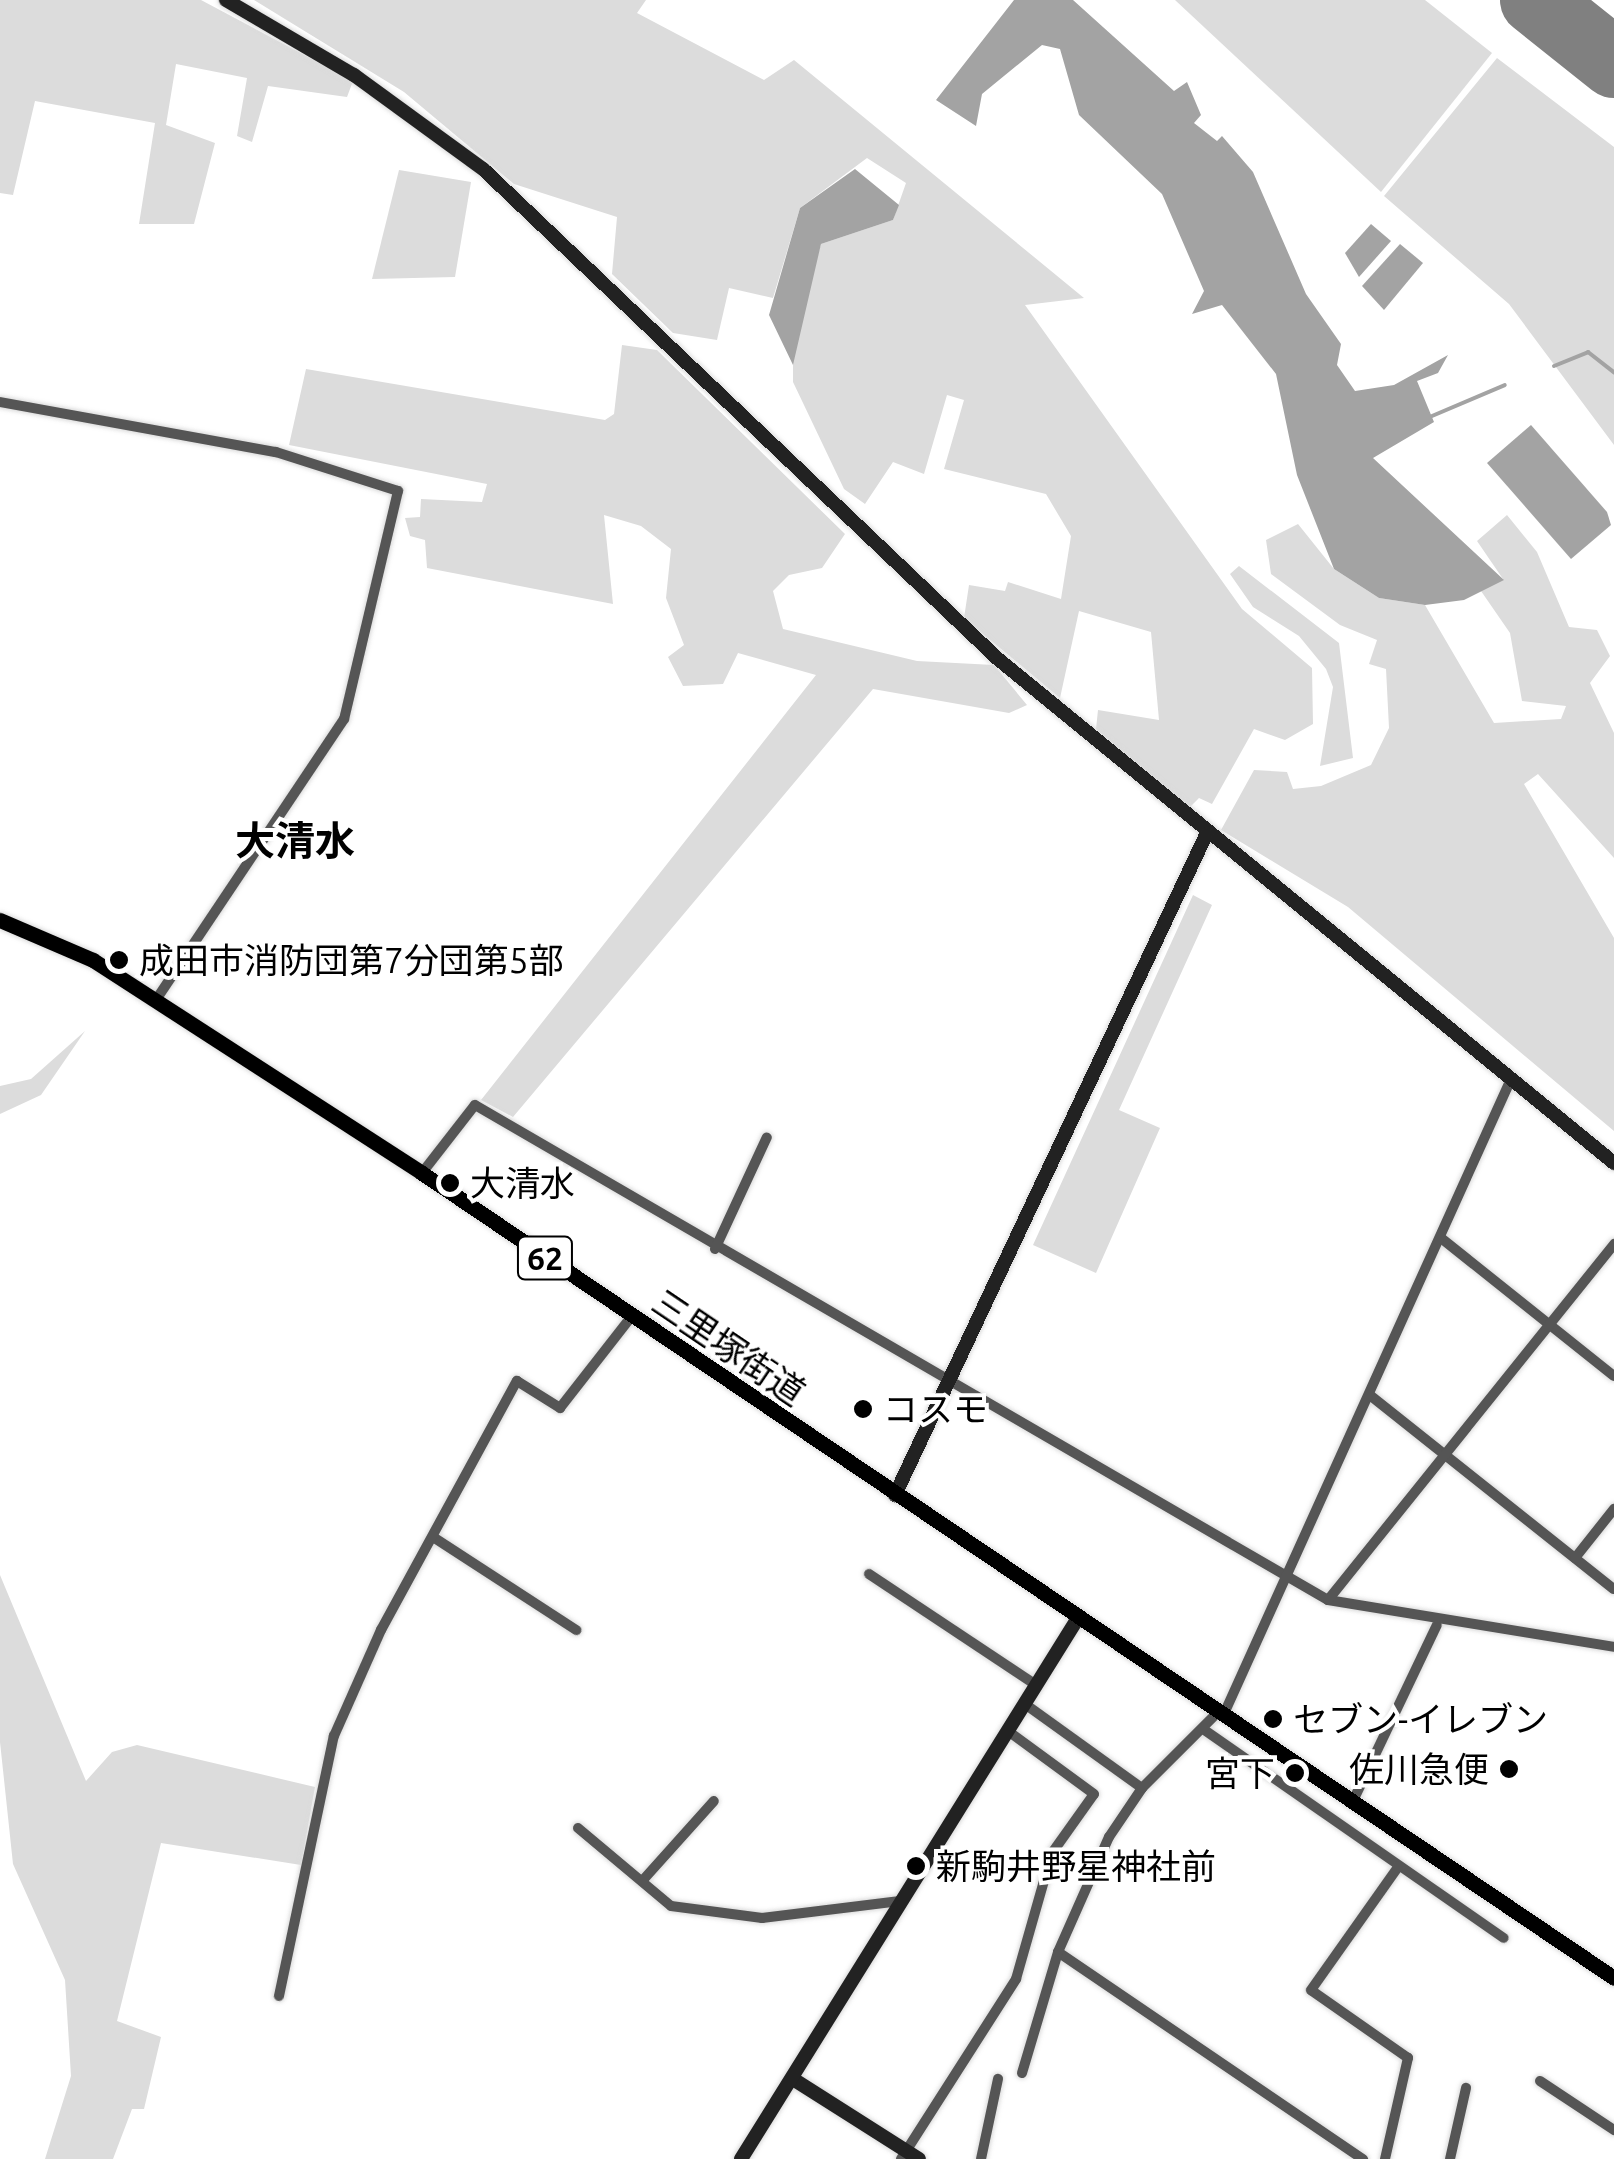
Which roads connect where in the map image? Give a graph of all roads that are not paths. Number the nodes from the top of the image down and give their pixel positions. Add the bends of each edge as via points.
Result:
1 (226, 0) edge
2 (0, 402) edge
3 (1206, 834) junction
4 (0, 920) edge
5 (156, 1001) junction
6 (1511, 1079) junction
7 (767, 1137) dead end
8 (1614, 1163) edge
9 (422, 1173) junction
10 (1441, 1238) junction
11 (1614, 1244) edge
12 (715, 1248) junction
13 (631, 1317) junction
14 (1549, 1324) junction
15 (1614, 1376) edge
16 (951, 1386) junction
17 (1371, 1396) junction
18 (1445, 1454) junction
19 (896, 1495) junction
20 (1614, 1508) edge
21 (432, 1537) junction
22 (1574, 1558) junction
23 (869, 1574) dead end
24 (1288, 1578) junction
25 (1614, 1589) edge
26 (1328, 1600) junction
27 (1078, 1618) junction
28 (1437, 1625) junction
29 (576, 1630) dead end
30 (1614, 1647) edge
31 (1036, 1685) junction
32 (1024, 1704) junction
33 (1220, 1714) junction
34 (1203, 1730) junction
35 (1008, 1731) junction
36 (1142, 1788) junction
37 (714, 1801) dead end
38 (1352, 1803) junction
39 (578, 1828) dead end
40 (1398, 1867) junction
41 (644, 1880) junction
42 (900, 1902) junction
43 (1504, 1938) dead end
44 (1058, 1952) junction
45 (1614, 1978) edge
46 (279, 1996) dead end
47 (1022, 2074) dead end
48 (793, 2079) junction
49 (998, 2079) dead end
50 (1540, 2081) dead end
51 (1466, 2088) dead end
52 (1614, 2130) edge
53 (908, 2156) edge
54 (741, 2159) edge
55 (981, 2159) edge
56 (1364, 2159) edge
57 (1385, 2159) edge
58 (1450, 2159) edge

1 - 3 street via 354,75 483,169 895,567
2 - 5 street via 276,452 398,491 344,719
3 - 6 street
3 - 16 street
4 - 5 main road, 三里塚街道 / 62 via 93,960
5 - 9 main road, 三里塚街道 / 62
6 - 8 street
6 - 10 street
7 - 12 street
9 - 12 street via 475,1105
9 - 13 main road, 三里塚街道 / 62
10 - 14 street
10 - 17 street
11 - 14 street
12 - 16 street
13 - 19 main road, 三里塚街道 / 62
13 - 21 street via 560,1408 517,1381
14 - 15 street
14 - 18 street
16 - 19 street
16 - 24 street
17 - 18 street
17 - 24 street
18 - 22 street
18 - 26 street
19 - 27 main road, 三里塚街道 / 62
20 - 22 street
21 - 29 street
21 - 46 street via 334,1736
22 - 25 street
23 - 31 street
24 - 26 street
24 - 33 street
26 - 28 street
27 - 31 street
27 - 33 main road, 三里塚街道 / 62
28 - 30 street
28 - 38 street
31 - 32 street
32 - 35 street
32 - 36 street
33 - 34 street
33 - 38 main road, 三里塚街道 / 62
34 - 36 street
34 - 40 street
35 - 42 street
35 - 53 street via 1094,1794 1052,1853 1016,1979
36 - 44 street via 1085,1884
37 - 41 street
38 - 45 main road, 三里塚街道 / 62
39 - 41 street
40 - 43 street
40 - 57 street via 1311,1990 1408,2058
41 - 42 street via 672,1906 762,1918
42 - 48 street
44 - 47 street
44 - 56 street
48 - 53 street
48 - 54 street
49 - 55 street
50 - 52 street
51 - 58 street

